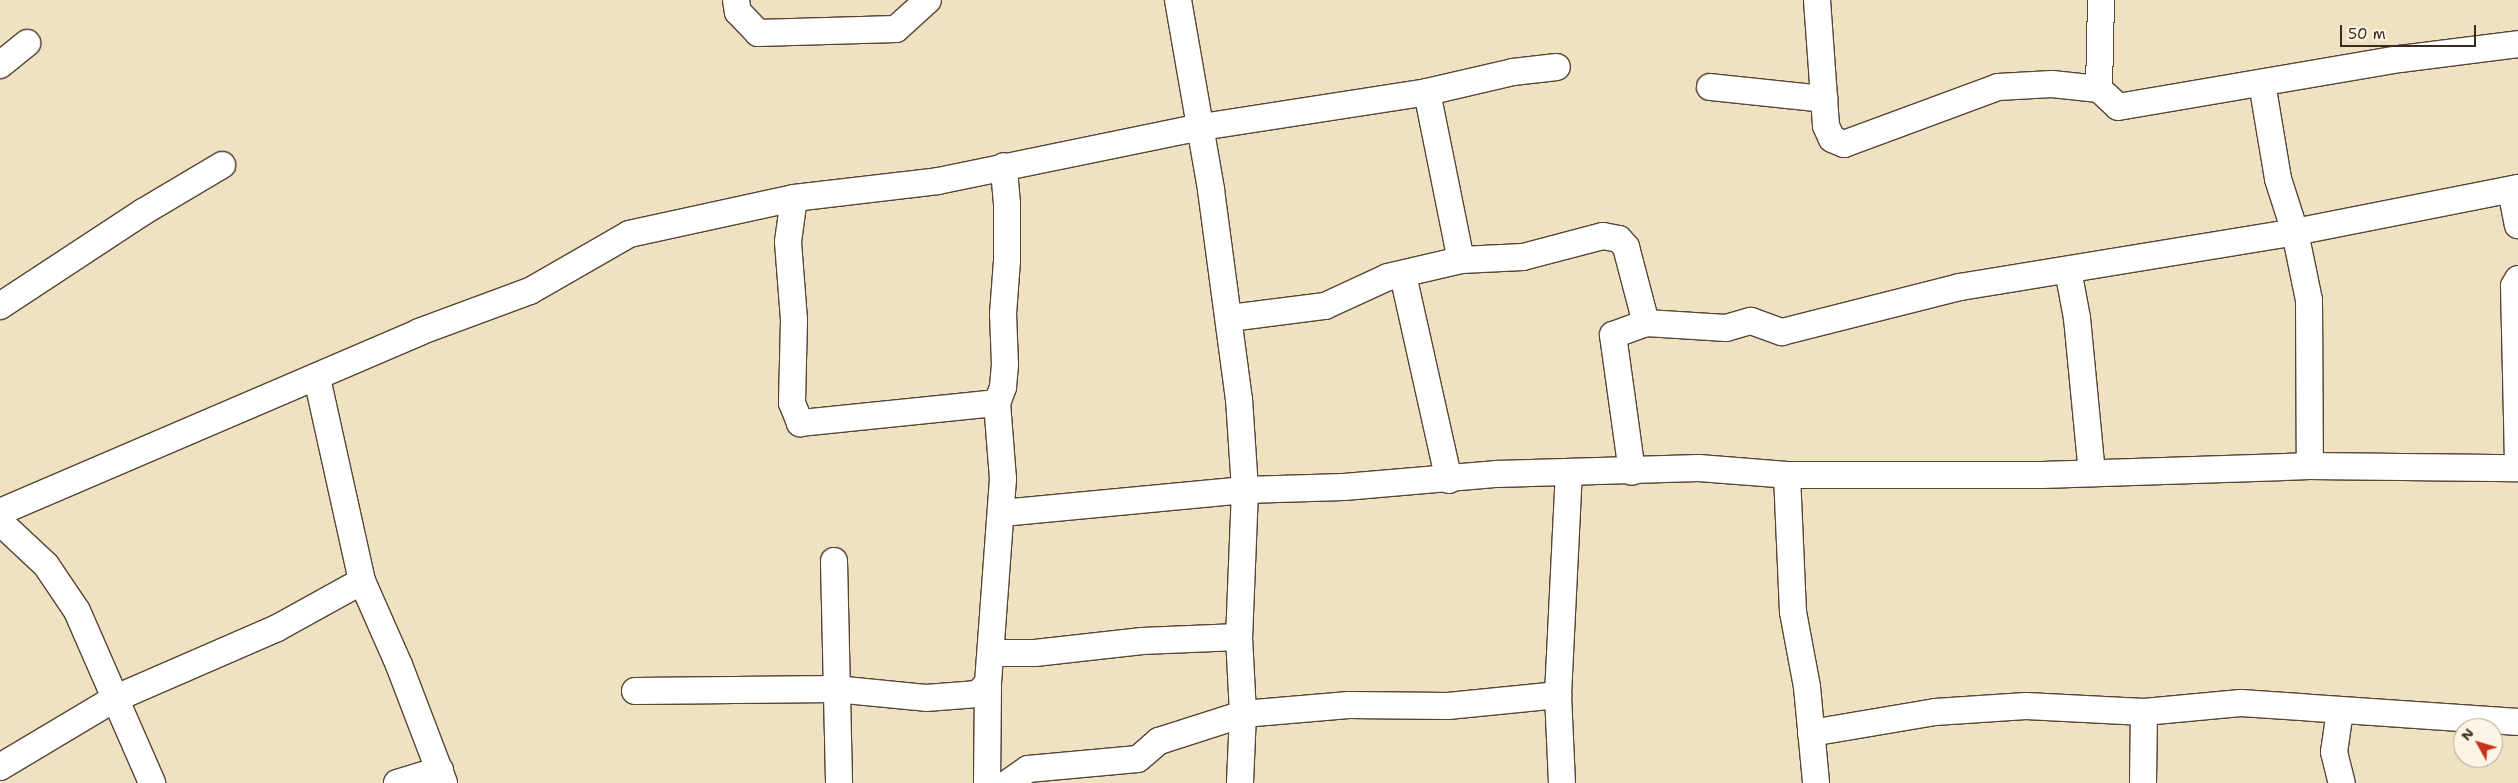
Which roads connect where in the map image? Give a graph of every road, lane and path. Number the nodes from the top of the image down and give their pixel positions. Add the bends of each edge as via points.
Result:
1 (736, 0) edge
2 (928, 0) edge
3 (1178, 0) edge
4 (1817, 0) edge
5 (2101, 0) edge
6 (26, 43) dead end
7 (2518, 44) edge
8 (0, 65) edge
9 (1557, 67) dead end
10 (2262, 83) junction
11 (1710, 87) dead end
12 (2099, 89) junction
13 (1428, 92) junction
14 (1824, 99) junction
15 (1202, 127) junction
16 (222, 165) dead end
17 (1004, 166) junction
18 (794, 198) junction
19 (2518, 225) edge
20 (2295, 232) junction
21 (1461, 260) junction
22 (2068, 270) junction
23 (1403, 276) junction
24 (2518, 279) edge
25 (0, 306) edge
26 (1230, 318) junction
27 (1646, 323) junction
28 (317, 378) junction
29 (997, 403) junction
30 (2310, 466) junction
31 (2518, 467) edge
32 (1569, 472) junction
33 (1632, 472) junction
34 (2092, 473) junction
35 (1788, 475) junction
36 (1450, 480) junction
37 (1245, 490) junction
38 (0, 512) edge
39 (1002, 513) junction
40 (0, 522) edge
41 (834, 562) dead end
42 (362, 582) junction
43 (1239, 637) junction
44 (992, 653) junction
45 (988, 683) junction
46 (836, 688) junction
47 (634, 691) dead end
48 (1558, 696) junction
49 (114, 699) junction
50 (2340, 711) junction
51 (2144, 712) junction
52 (1243, 714) junction
53 (2518, 722) edge
54 (1811, 733) junction
55 (0, 767) edge
56 (442, 777) edge
57 (152, 783) edge
58 (396, 783) edge
59 (840, 783) edge
60 (987, 783) edge
61 (1008, 783) edge
62 (1240, 783) edge
63 (1562, 783) edge
64 (1816, 783) edge
65 (2143, 783) edge
66 (2342, 783) edge

1 - 2 street via 738,12 758,33 896,29
3 - 15 street
4 - 14 street
5 - 12 street
6 - 8 street
7 - 10 street via 2400,59
9 - 13 street via 1513,72
10 - 12 street via 2118,107
10 - 20 street via 2278,179
11 - 14 street
12 - 14 street via 2052,84 1998,87 1844,144 1832,139 1826,126
13 - 15 street
13 - 21 street
15 - 17 street via 1136,143
15 - 26 street via 1217,249
16 - 25 street via 143,212
17 - 18 street via 938,181
17 - 29 street via 1007,204 1007,261 1002,314 1005,364 1003,387
18 - 28 street via 629,234 530,291 419,332
18 - 29 street via 788,242 794,320 792,404 800,423
19 - 20 street via 2511,190 2518,188
20 - 22 street
20 - 30 street via 2309,300
21 - 23 street
21 - 27 street via 1523,258 1603,236 1619,239 1629,254
22 - 27 street via 1960,287 1782,332 1751,321 1726,328
22 - 34 street via 2077,318
23 - 26 street via 1388,278 1325,306
23 - 36 street
24 - 31 street via 2514,286
26 - 37 street
27 - 33 street via 1613,335
28 - 38 street
28 - 42 street
29 - 39 street via 1002,456
30 - 31 street
30 - 34 street
32 - 33 street
32 - 36 street via 1497,474
32 - 48 street
33 - 35 street via 1699,468
34 - 35 street
35 - 54 street via 1793,612 1807,687
36 - 37 street
37 - 39 street
37 - 43 street
39 - 44 street
40 - 49 street via 46,566 77,611
41 - 46 street
42 - 49 street via 276,628
42 - 56 street
43 - 44 street via 1142,641 1035,653
43 - 52 street
44 - 45 street
45 - 46 street via 978,694 926,698
45 - 60 street
46 - 47 street
46 - 59 street
48 - 52 street via 1448,706 1349,705
48 - 63 street
49 - 55 street
49 - 57 street
50 - 51 street via 2241,703
50 - 53 street
50 - 66 street via 2334,752
51 - 54 street via 2008,707 1936,712
51 - 65 street
52 - 61 street via 1159,741 1138,759 1028,769
52 - 62 street
54 - 64 street
56 - 58 street

